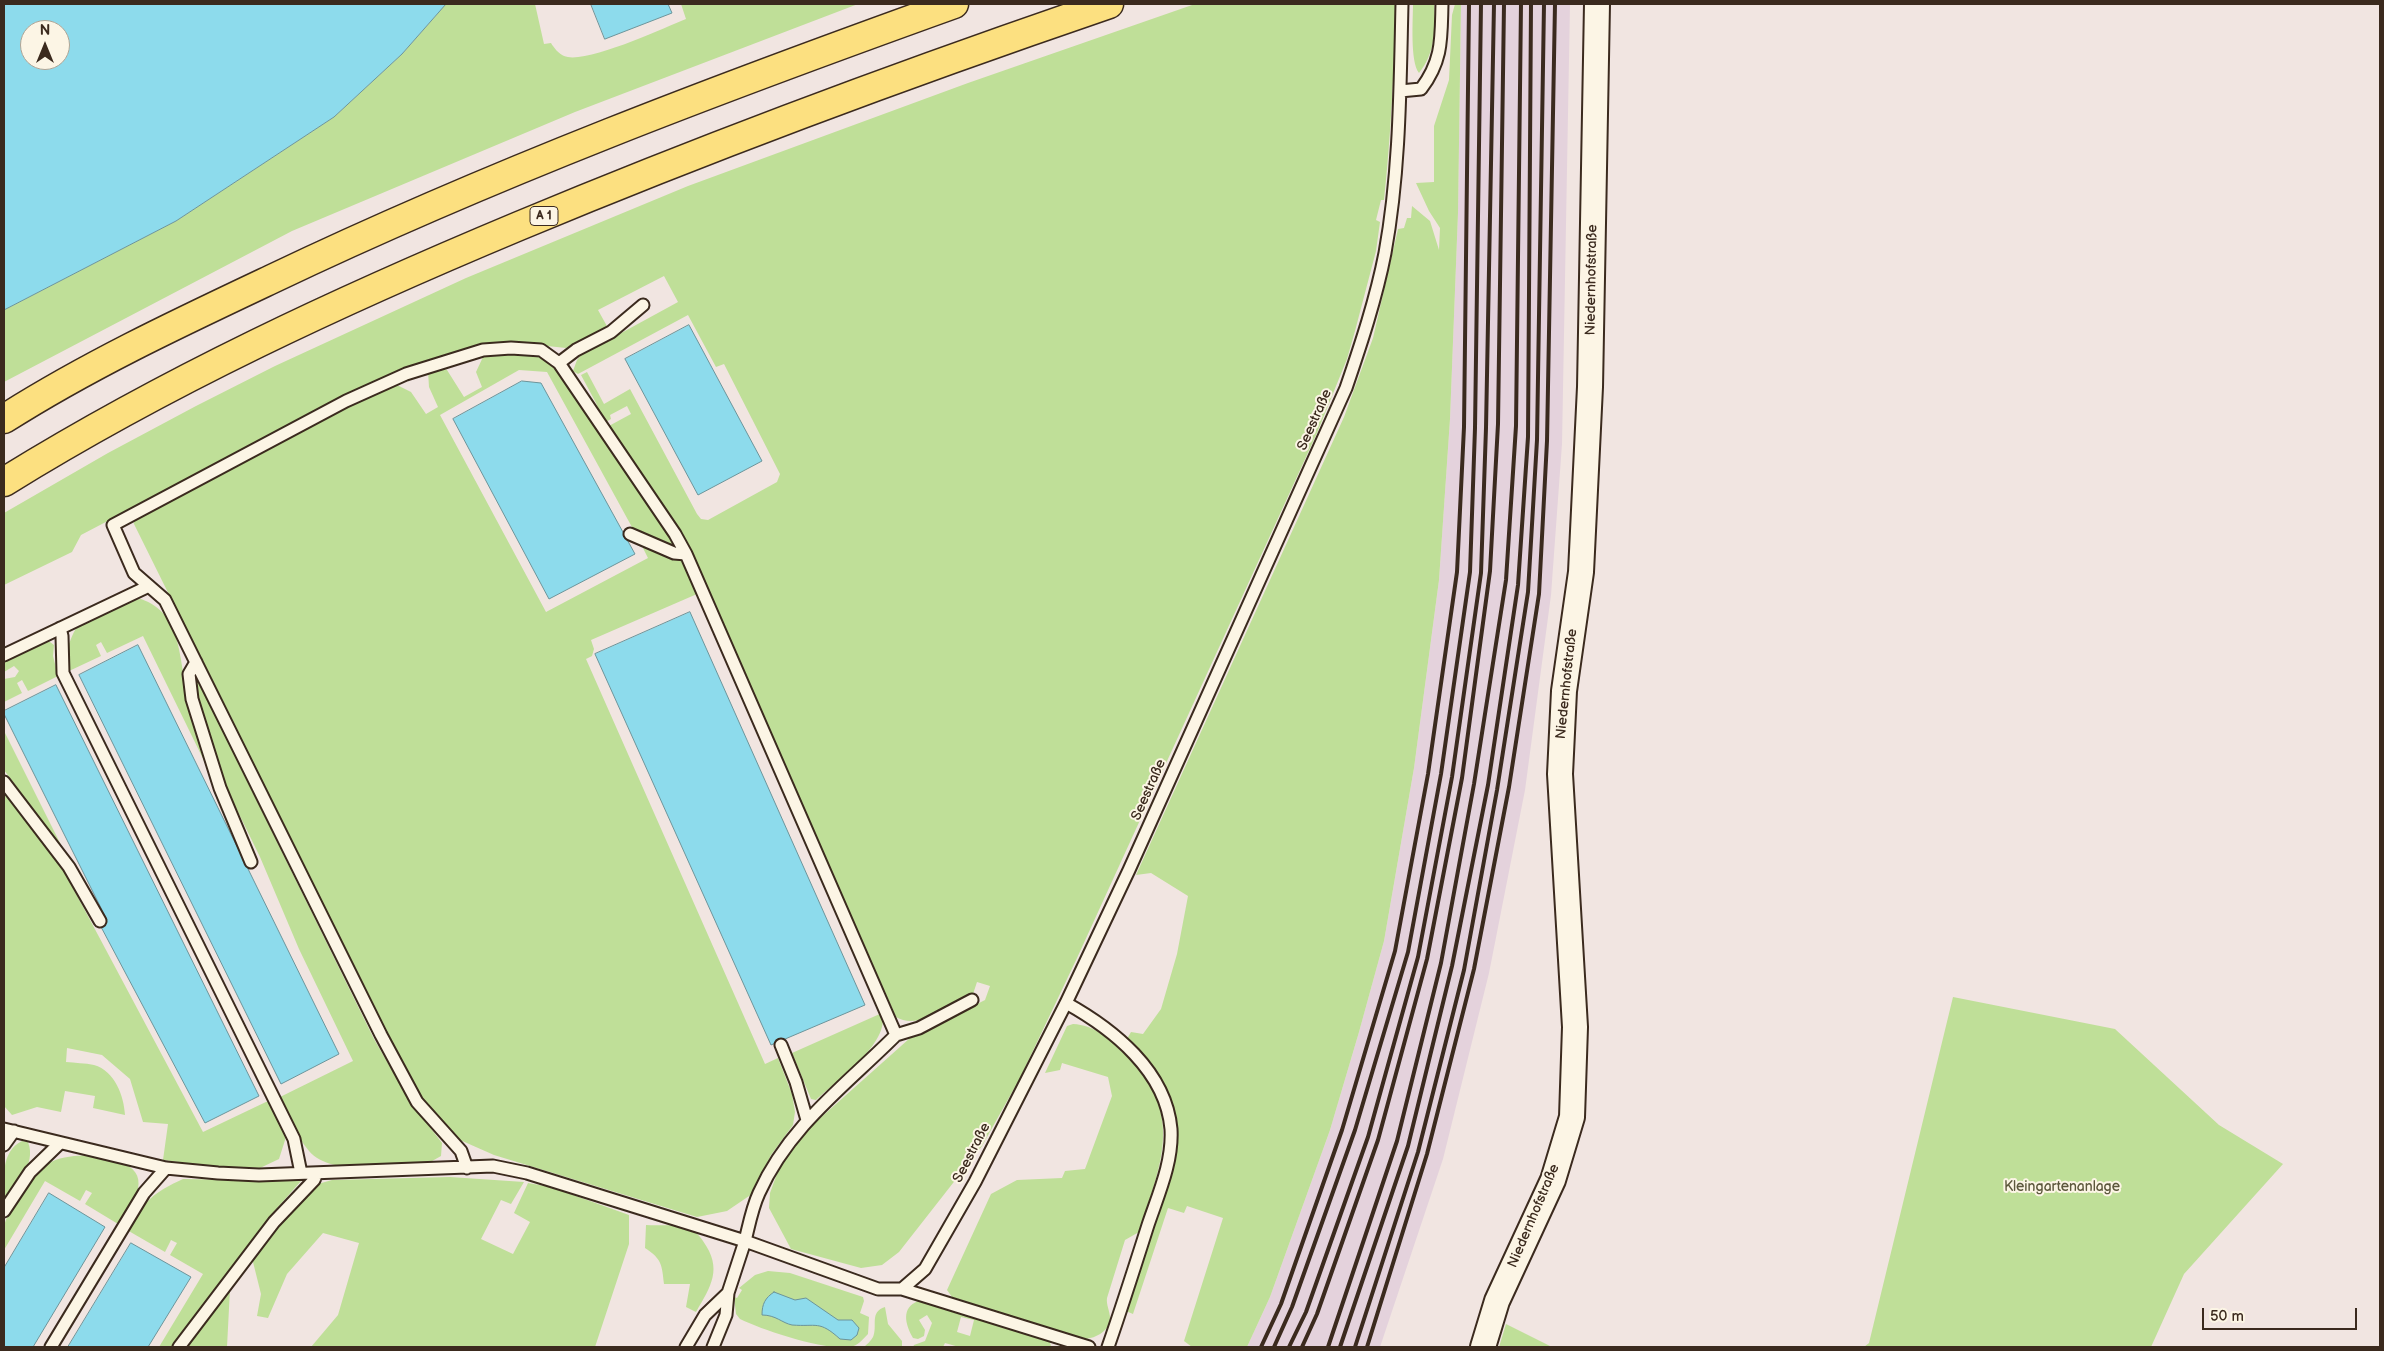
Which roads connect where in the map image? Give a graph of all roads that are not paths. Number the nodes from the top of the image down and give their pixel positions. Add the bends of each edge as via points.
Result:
1 (954, 4) edge
2 (1109, 4) edge
3 (1402, 4) edge
4 (1442, 4) edge
5 (1597, 4) edge
6 (1400, 92) junction
7 (642, 305) dead end
8 (559, 363) junction
9 (4, 419) edge
10 (4, 482) edge
11 (630, 534) dead end
12 (686, 554) junction
13 (149, 586) junction
14 (60, 628) junction
15 (4, 655) edge
16 (196, 662) junction
17 (4, 782) edge
18 (250, 862) dead end
19 (100, 921) dead end
20 (972, 1000) dead end
21 (1066, 1003) junction
22 (896, 1035) junction
23 (781, 1045) dead end
24 (807, 1120) junction
25 (9, 1130) edge
26 (60, 1143) junction
27 (4, 1145) edge
28 (166, 1168) junction
29 (468, 1168) junction
30 (301, 1173) junction
31 (317, 1173) junction
32 (4, 1211) edge
33 (745, 1241) junction
34 (902, 1289) junction
35 (728, 1293) junction
36 (51, 1347) edge
37 (179, 1347) edge
38 (686, 1347) edge
39 (713, 1347) edge
40 (1088, 1347) edge
41 (1108, 1347) edge
42 (1483, 1347) edge

1 - 9 highway via 562,151 373,230 183,321
2 - 10 highway, A 1 via 795,116 402,275 233,355 69,442
3 - 6 lane, Seestraße
4 - 6 lane via 1442,31 1436,65 1421,89
5 - 42 street, Niedernhofstraße via 1590,386 1580,572 1564,691 1560,774 1575,1027 1572,1117 1552,1180 1497,1301
6 - 21 lane, Seestraße via 1395,178 1385,254 1346,388
7 - 8 lane via 611,332
8 - 12 lane
8 - 13 lane via 541,350 483,350 406,374 346,401 113,525 134,573
11 - 12 lane via 674,553
12 - 22 lane
13 - 14 lane
13 - 16 lane via 165,600
14 - 15 lane
14 - 30 lane via 63,673 294,1139
16 - 18 lane via 189,674 192,699 220,788
16 - 29 lane via 416,1102 461,1151
17 - 19 lane via 69,867
20 - 22 lane via 919,1028
21 - 34 lane, Seestraße via 975,1182 925,1269
21 - 41 lane via 1106,1027 1134,1053 1153,1078 1164,1100 1171,1131 1167,1166
22 - 24 lane
23 - 24 lane
24 - 33 lane via 780,1153 758,1194
25 - 26 lane
25 - 27 lane
26 - 28 lane
26 - 32 lane via 30,1172
28 - 30 lane via 259,1175
28 - 36 lane via 144,1193
29 - 31 lane
29 - 33 lane via 493,1166 527,1173
30 - 31 lane
31 - 37 lane via 274,1222
33 - 34 lane via 878,1289
33 - 35 lane
34 - 40 lane
35 - 38 lane via 705,1315
35 - 39 lane via 726,1315

